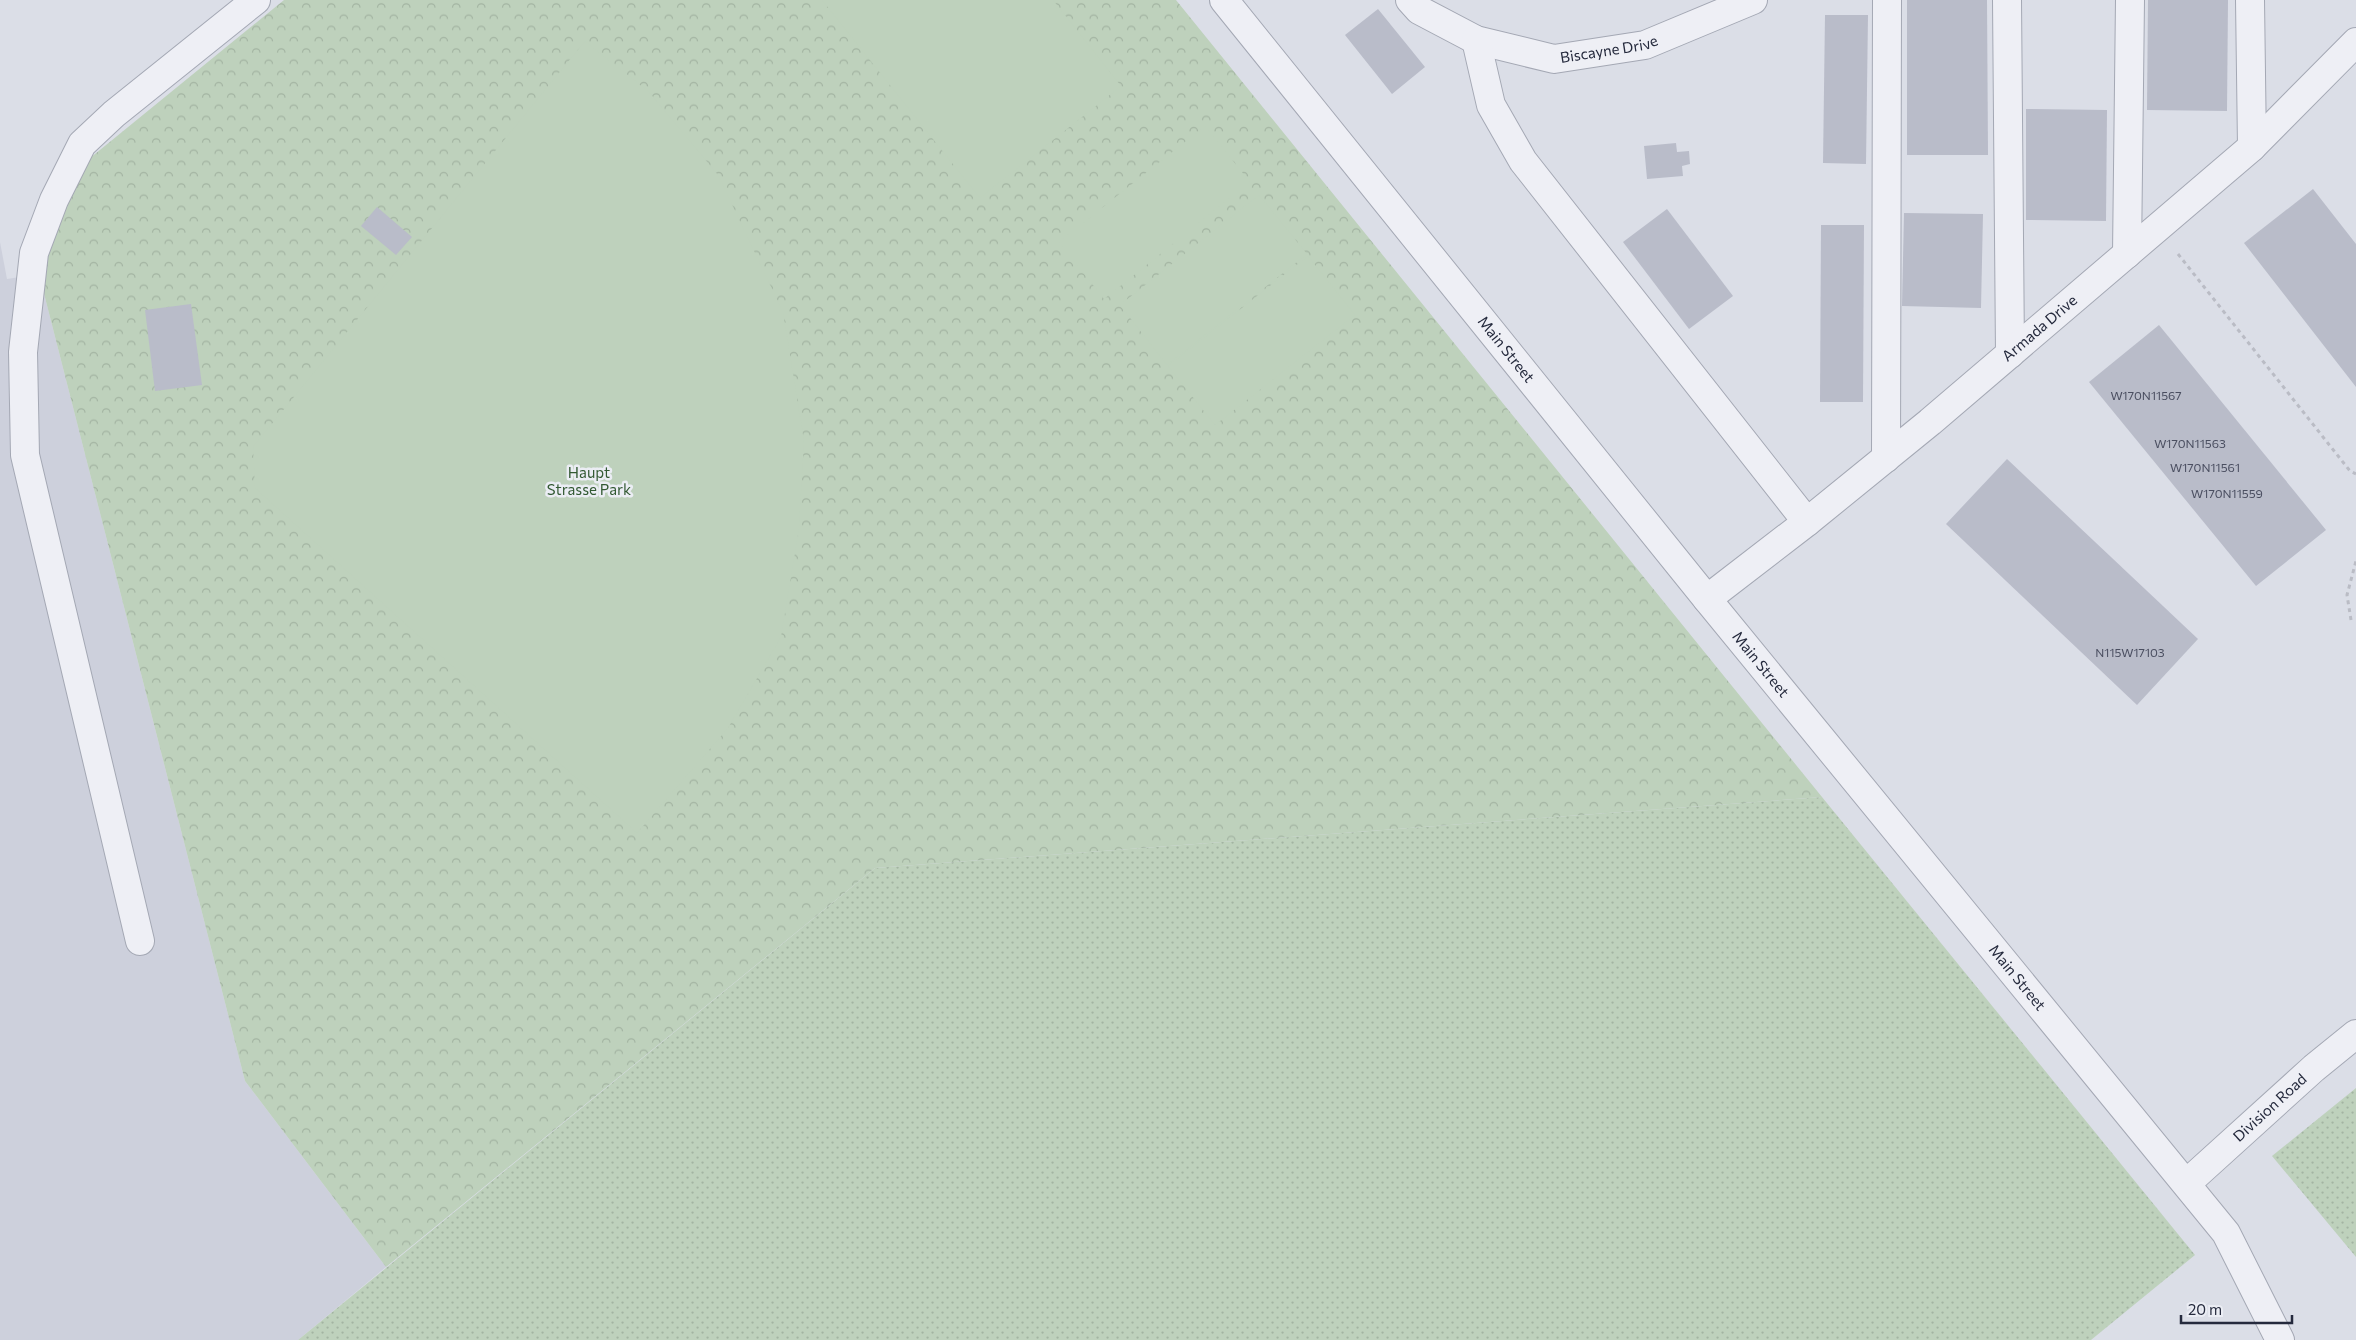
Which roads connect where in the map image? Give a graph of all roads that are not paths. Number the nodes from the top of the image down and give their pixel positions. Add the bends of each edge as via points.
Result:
1 (256, 0) edge
2 (1224, 0) edge
3 (1410, 0) edge
4 (1754, 0) edge
5 (1887, 0) edge
6 (2007, 0) edge
7 (2130, 0) edge
8 (2250, 0) edge
9 (1476, 40) junction
10 (2356, 42) edge
11 (2252, 147) junction
12 (2127, 254) junction
13 (2010, 354) junction
14 (1886, 458) junction
15 (1807, 522) junction
16 (1707, 599) junction
17 (140, 941) dead end
18 (2356, 1034) edge
19 (2186, 1182) junction
20 (2280, 1340) edge

1 - 17 street via 114,114 82,144 54,200 34,253 23,352 25,455
2 - 16 street, Main Street
3 - 9 street, Biscayne Drive via 1419,10
4 - 9 street, Biscayne Drive via 1645,45 1554,59
5 - 14 street
6 - 13 street
7 - 12 street
8 - 11 street
9 - 15 street via 1491,105 1523,161
10 - 11 street, Armada Drive
11 - 12 street, Armada Drive
12 - 13 street, Armada Drive
13 - 14 street, Armada Drive
14 - 15 street, Armada Drive
15 - 16 street, Armada Drive
16 - 19 street, Main Street
18 - 19 street, Division Road
19 - 20 street, Main Street via 2226,1232

